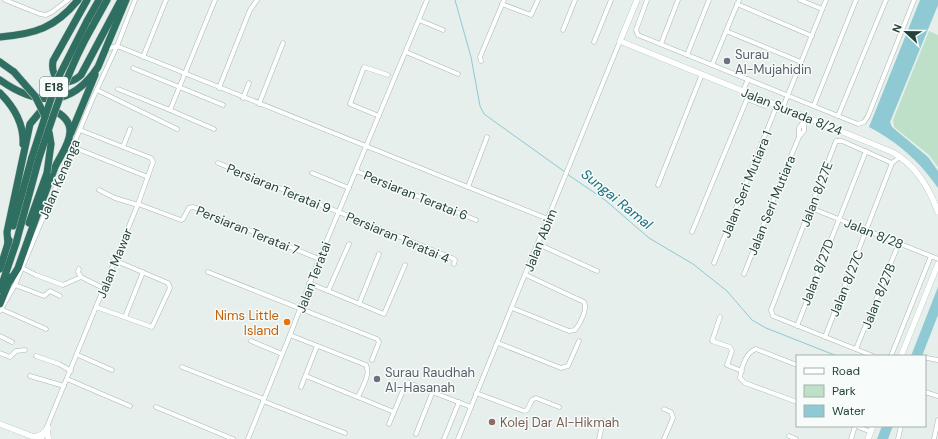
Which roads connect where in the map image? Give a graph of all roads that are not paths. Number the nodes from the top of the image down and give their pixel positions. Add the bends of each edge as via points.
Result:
1 (5, 0) edge
2 (68, 0) edge
3 (78, 0) edge
4 (87, 0) edge
5 (99, 0) edge
6 (108, 0) edge
7 (121, 0) edge
8 (126, 0) edge
9 (134, 0) edge
10 (166, 0) edge
11 (215, 0) edge
12 (257, 0) edge
13 (427, 0) edge
14 (538, 0) edge
15 (575, 0) edge
16 (612, 0) edge
17 (637, 0) edge
18 (648, 0) edge
19 (678, 0) edge
20 (709, 0) edge
21 (800, 0) edge
22 (826, 0) edge
23 (856, 0) edge
24 (886, 0) edge
25 (914, 0) edge
26 (503, 2) edge
27 (738, 2) edge
28 (822, 9) junction
29 (419, 20) junction
30 (443, 30) dead end
31 (563, 30) dead end
32 (726, 31) junction
33 (812, 36) junction
34 (0, 37) edge
35 (111, 37) junction
36 (620, 41) junction
37 (594, 42) dead end
38 (283, 43) dead end
39 (661, 44) junction
40 (117, 46) junction
41 (106, 49) junction
42 (406, 52) junction
43 (687, 55) junction
44 (143, 57) junction
45 (481, 61) dead end
46 (0, 62) edge
47 (801, 62) junction
48 (712, 65) junction
49 (98, 67) junction
50 (133, 68) dead end
51 (185, 73) junction
52 (458, 74) dead end
53 (702, 74) junction
54 (388, 76) dead end
55 (748, 79) junction
56 (0, 80) edge
57 (248, 83) dead end
58 (180, 87) junction
59 (219, 88) junction
60 (118, 89) dead end
61 (97, 90) junction
62 (744, 91) junction
63 (0, 93) edge
64 (788, 95) junction
65 (243, 98) junction
66 (767, 100) junction
67 (223, 104) dead end
68 (259, 104) junction
69 (814, 105) junction
70 (780, 106) junction
71 (170, 110) junction
72 (379, 116) junction
73 (838, 116) junction
74 (805, 119) junction
75 (130, 129) dead end
76 (177, 129) dead end
77 (214, 129) dead end
78 (80, 130) junction
79 (488, 137) dead end
80 (68, 139) junction
81 (73, 147) junction
82 (123, 147) junction
83 (366, 148) junction
84 (866, 151) junction
85 (900, 156) junction
86 (36, 158) junction
87 (218, 163) dead end
88 (892, 163) junction
89 (22, 164) junction
90 (356, 171) junction
91 (312, 173) dead end
92 (148, 177) junction
93 (658, 185) dead end
94 (468, 187) junction
95 (349, 188) junction
96 (99, 190) dead end
97 (138, 205) junction
98 (811, 208) junction
99 (339, 212) junction
100 (938, 212) edge
101 (548, 219) junction
102 (838, 219) junction
103 (476, 220) dead end
104 (867, 230) junction
105 (692, 232) dead end
106 (899, 243) junction
107 (8, 244) junction
108 (349, 244) dead end
109 (538, 244) junction
110 (379, 254) dead end
111 (931, 256) junction
112 (319, 259) junction
113 (938, 259) edge
114 (114, 260) junction
115 (714, 263) dead end
116 (454, 264) dead end
117 (938, 264) edge
118 (405, 265) dead end
119 (22, 268) junction
120 (0, 269) edge
121 (79, 269) dead end
122 (597, 271) dead end
123 (143, 272) junction
124 (208, 272) dead end
125 (744, 274) dead end
126 (526, 275) junction
127 (81, 277) junction
128 (12, 283) junction
129 (309, 283) junction
130 (103, 288) junction
131 (0, 290) edge
132 (328, 291) junction
133 (60, 296) dead end
134 (359, 304) junction
135 (96, 307) junction
136 (0, 308) edge
137 (512, 308) junction
138 (300, 309) junction
139 (125, 317) junction
140 (720, 317) dead end
141 (797, 326) junction
142 (46, 329) dead end
143 (290, 335) junction
144 (0, 336) edge
145 (825, 337) junction
146 (251, 341) dead end
147 (579, 341) dead end
148 (12, 342) dead end
149 (498, 343) junction
150 (318, 346) junction
151 (856, 349) junction
152 (25, 350) dead end
153 (0, 352) edge
154 (282, 354) junction
155 (78, 355) junction
156 (871, 355) edge
157 (891, 355) edge
158 (901, 355) edge
159 (36, 356) dead end
160 (927, 358) dead end
161 (372, 360) dead end
162 (938, 360) edge
163 (796, 365) edge
164 (182, 367) dead end
165 (112, 370) dead end
166 (71, 371) junction
167 (742, 371) junction
168 (30, 376) dead end
169 (306, 376) junction
170 (67, 379) junction
171 (64, 386) junction
172 (301, 386) dead end
173 (433, 392) junction
174 (926, 392) edge
175 (476, 393) junction
176 (938, 396) edge
177 (358, 397) junction
178 (264, 400) junction
179 (459, 402) junction
180 (796, 402) edge
181 (130, 406) dead end
182 (471, 406) junction
183 (156, 407) dead end
184 (559, 407) dead end
185 (664, 410) dead end
186 (394, 412) junction
187 (938, 420) edge
188 (603, 421) dead end
189 (0, 424) edge
190 (389, 424) dead end
191 (856, 427) edge
192 (861, 427) edge
193 (901, 427) edge
194 (48, 428) junction
195 (872, 429) edge
196 (345, 433) dead end
197 (416, 434) dead end
198 (789, 436) dead end
199 (36, 438) edge
200 (42, 439) edge
201 (49, 439) edge
202 (232, 439) edge
203 (249, 439) edge
204 (444, 439) edge
205 (458, 439) edge
206 (598, 439) edge
207 (664, 439) edge
208 (796, 439) edge
209 (851, 439) edge
210 (868, 439) edge
211 (898, 439) edge
212 (934, 439) edge

1 - 2 street via 46,15
3 - 34 highway via 67,14 42,30 31,34
4 - 7 highway via 53,61 54,75 61,81 75,81 81,75
5 - 86 highway, E18, bridge via 57,80
6 - 86 highway, E18, bridge via 79,50
8 - 35 highway, E18
9 - 40 street, Jalan Kenanga
10 - 44 street
11 - 51 street
12 - 59 street via 250,10
13 - 29 street, Jalan Teratai
14 - 26 street via 531,15
15 - 31 street
16 - 37 street
17 - 36 street
18 - 39 street via 636,30 638,35
19 - 39 street
20 - 43 street
21 - 28 street
22 - 28 street, Jalan Seri Mutiara 1
23 - 69 street
24 - 73 street
25 - 73 street via 868,116 861,124
26 - 45 street via 480,57
27 - 32 street
27 - 33 street
28 - 33 street, Jalan Seri Mutiara 1
29 - 30 street
29 - 42 street, Jalan Teratai
32 - 47 street
32 - 48 street
33 - 47 street, Jalan Seri Mutiara 1
35 - 40 street
35 - 41 highway, E18
36 - 53 street, Jalan Surada 8/24
36 - 101 street, Jalan Abim
38 - 68 street
39 - 43 street
40 - 41 street
40 - 44 street
40 - 61 street, Jalan Kenanga
41 - 49 highway, E18
42 - 52 street
42 - 72 street, Jalan Teratai
43 - 48 street
44 - 51 street
46 - 128 highway, E18, bridge via 14,72 35,96 47,118 51,144 47,173
47 - 64 street, Jalan Seri Mutiara 1
48 - 55 street
49 - 56 highway, E18 via 82,86 56,99 25,95
49 - 80 highway
50 - 58 street
51 - 58 street
51 - 59 street
53 - 62 street, Jalan Surada 8/24
53 - 93 street
54 - 72 street via 364,67 350,104
55 - 62 street
55 - 64 street
57 - 65 street
58 - 67 street
58 - 71 street
59 - 65 street
60 - 71 street
61 - 76 street
61 - 78 street, Jalan Kenanga
62 - 66 street, Jalan Surada 8/24
63 - 89 highway via 10,104 20,123 23,141
64 - 69 street
64 - 70 street, Jalan Seri Mutiara 1
65 - 68 street
66 - 70 street, Jalan Surada 8/24
66 - 105 street via 765,106 747,99
68 - 83 street
69 - 73 street
70 - 74 street, Jalan Surada 8/24
70 - 115 street, Jalan Seri Mutiara 1
71 - 77 street
72 - 83 street, Jalan Teratai
74 - 85 street, Jalan Surada 8/24
74 - 125 street, Jalan Seri Mutiara via 799,128 799,137
75 - 82 street
78 - 81 street, Jalan Kenanga
78 - 82 street, Jalan Mawar
79 - 94 street
80 - 89 highway via 70,130 63,115 51,109 44,110 36,115 30,124
80 - 128 highway
81 - 92 street
81 - 119 street, Jalan Kenanga
82 - 92 street, Jalan Mawar via 152,159
83 - 90 street, Jalan Teratai
83 - 94 street
84 - 88 street, Jalan 8/27E
84 - 98 street, Jalan 8/27E via 836,141
84 - 102 street, Jalan 8/27D
85 - 88 street
85 - 100 street, Jalan Surada 8/24 via 924,181
86 - 107 highway, E18
86 - 131 highway, E18 via 16,243
87 - 99 street, Persiaran Teratai 9
88 - 104 street, Jalan 8/27C
89 - 107 highway via 7,232
90 - 95 street, Jalan Teratai
90 - 103 street, Persiaran Teratai 6
91 - 95 street
92 - 97 street, Jalan Mawar
94 - 101 street
95 - 99 street, Jalan Teratai
96 - 97 street
97 - 112 street, Persiaran Teratai 7 via 180,220 192,207
97 - 114 street, Jalan Mawar
98 - 102 street, Jalan 8/28
98 - 141 street, Jalan 8/27E via 788,263 771,314
99 - 112 street, Jalan Teratai
99 - 116 street, Persiaran Teratai 4 via 452,258 455,260
101 - 109 street, Jalan Abim
102 - 104 street, Jalan 8/28
102 - 141 street, Jalan 8/27D
104 - 106 street, Jalan 8/28
104 - 145 street, Jalan 8/27C
106 - 111 street, Jalan 8/28
106 - 151 street, Jalan 8/27B
107 - 120 highway, E18
108 - 132 street
109 - 122 street
109 - 126 street, Jalan Abim
110 - 134 street
111 - 113 street, Jalan 8/28
111 - 157 street
112 - 129 street, Jalan Teratai
114 - 123 street
114 - 130 street, Jalan Mawar
117 - 158 street
118 - 134 street via 384,314
119 - 127 street via 63,285
119 - 128 street, Jalan Kenanga
121 - 127 street
123 - 139 street
123 - 139 street via 168,282 170,288 154,326
124 - 138 street
126 - 137 street, Jalan Abim
126 - 137 street via 584,302 586,308 578,326 575,330 569,331
127 - 130 street
128 - 133 street via 44,296 50,291
128 - 136 highway, E18
129 - 132 street
129 - 138 street, Jalan Teratai
130 - 135 street, Jalan Mawar
132 - 134 street
135 - 139 street
135 - 155 street, Jalan Mawar
136 - 142 street
137 - 149 street, Jalan Abim
138 - 143 street, Jalan Teratai
138 - 161 street via 379,340
140 - 167 street via 712,341 730,347 732,351 727,365
141 - 145 street
143 - 150 street
143 - 154 street, Jalan Teratai
144 - 148 street
145 - 151 street
146 - 154 street
147 - 149 street via 568,366 561,368
149 - 175 street, Jalan Abim
150 - 169 street
150 - 177 street via 366,365 366,378
151 - 156 street
152 - 153 street via 16,351 10,356
154 - 178 street, Jalan Teratai
155 - 165 street
155 - 166 street, Jalan Mawar
159 - 166 street
160 - 162 street
163 - 167 street via 754,350 749,353
164 - 178 street
166 - 170 street, Jalan Mawar
167 - 180 street via 741,380 745,383
168 - 171 street
169 - 172 street
169 - 177 street
170 - 171 street, Jalan Mawar
170 - 181 street
171 - 194 street, Jalan Mawar
173 - 179 street
173 - 186 street via 406,384
173 - 197 street
174 - 176 street
175 - 182 street, Jalan Abim
175 - 184 street via 524,410 527,410 536,398
177 - 186 street
178 - 196 street
178 - 203 street, Jalan Teratai
179 - 182 street
179 - 204 street
182 - 205 street, Jalan Abim
183 - 202 street
185 - 207 street via 671,412 673,418
186 - 190 street
187 - 212 street
188 - 206 street
189 - 199 street
191 - 209 street
192 - 195 street
193 - 211 street
194 - 199 street
194 - 200 street, Jalan Mawar
194 - 201 street
195 - 210 street
198 - 208 street

